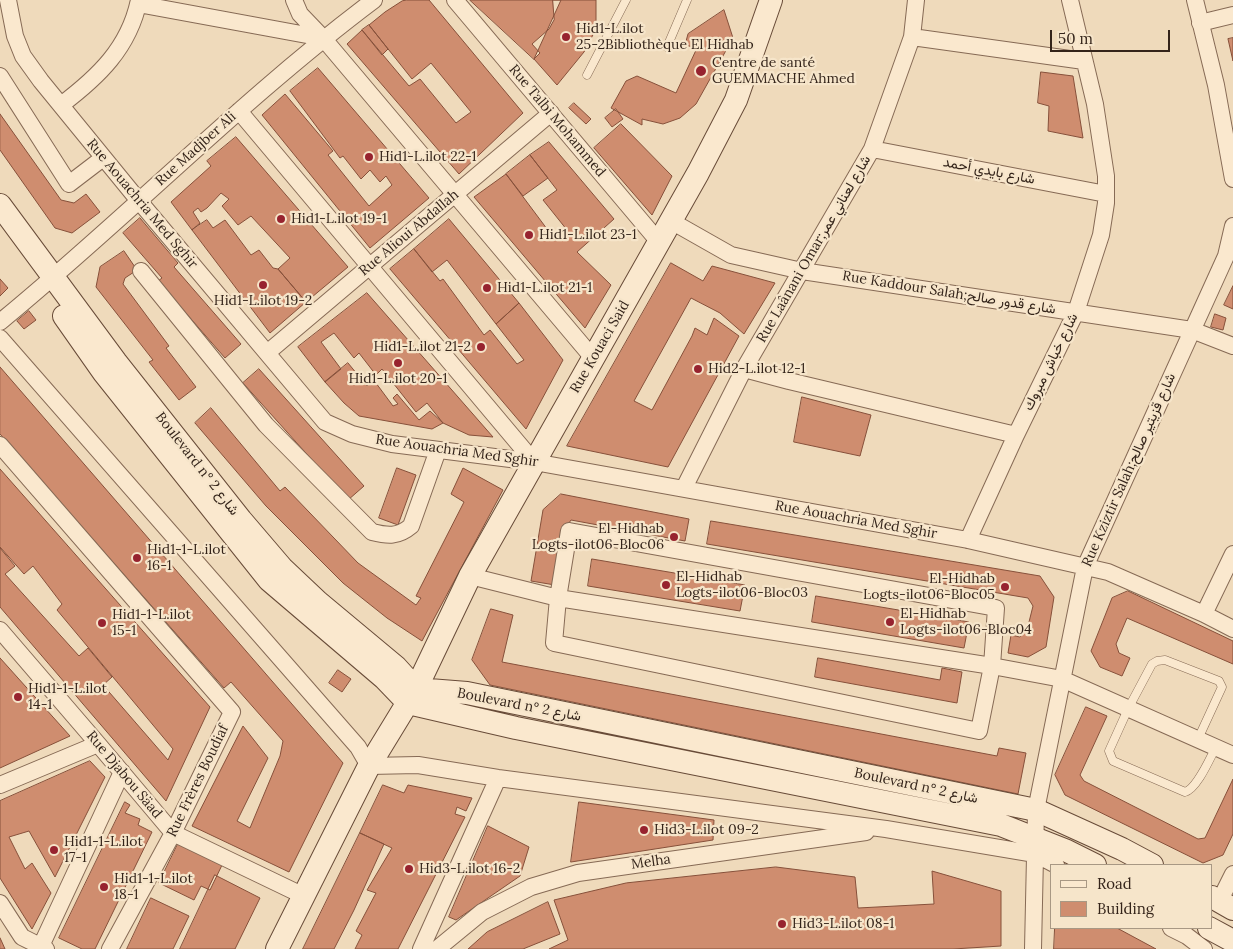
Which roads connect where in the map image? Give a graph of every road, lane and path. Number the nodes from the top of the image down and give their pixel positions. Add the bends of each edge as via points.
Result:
1 (294, 0) edge
2 (374, 0) edge
3 (456, 0) edge
4 (626, 0) edge
5 (687, 0) edge
6 (771, 0) edge
7 (916, 0) edge
8 (1070, 0) edge
9 (1195, 0) edge
10 (139, 2) edge
11 (6, 6) edge
12 (1233, 15) edge
13 (1200, 23) junction
14 (912, 37) junction
15 (323, 38) junction
16 (666, 47) dead end
17 (1084, 61) junction
18 (587, 75) dead end
19 (0, 76) edge
20 (61, 105) junction
21 (239, 111) junction
22 (1227, 112) edge
23 (551, 113) junction
24 (872, 148) junction
25 (103, 158) junction
26 (1233, 179) edge
27 (455, 194) junction
28 (1106, 194) junction
29 (139, 201) junction
30 (0, 205) edge
31 (671, 221) junction
32 (1233, 226) edge
33 (0, 232) edge
34 (659, 242) junction
35 (370, 266) junction
36 (141, 270) dead end
37 (802, 271) junction
38 (48, 282) junction
39 (1076, 312) junction
40 (0, 322) edge
41 (1192, 330) junction
42 (0, 338) edge
43 (1233, 346) edge
44 (267, 353) junction
45 (593, 358) junction
46 (744, 369) junction
47 (1016, 434) junction
48 (0, 445) edge
49 (438, 450) junction
50 (534, 462) junction
51 (684, 488) junction
52 (968, 540) junction
53 (1233, 554) edge
54 (1084, 567) junction
55 (470, 576) junction
56 (558, 598) junction
57 (1204, 614) junction
58 (1233, 629) edge
59 (0, 630) edge
60 (992, 666) junction
61 (1062, 679) junction
62 (412, 696) junction
63 (1128, 709) junction
64 (1198, 739) junction
65 (98, 744) junction
66 (1216, 747) junction
67 (1233, 755) edge
68 (369, 766) junction
69 (122, 772) junction
70 (498, 778) junction
71 (0, 785) edge
72 (1036, 810) junction
73 (886, 829) junction
74 (172, 833) junction
75 (1035, 847) junction
76 (1055, 864) edge
77 (1093, 864) edge
78 (1150, 864) edge
79 (1233, 874) edge
80 (304, 896) junction
81 (0, 903) edge
82 (1221, 903) edge
83 (1173, 929) edge
84 (1211, 929) edge
85 (1233, 941) edge
86 (43, 948) edge
87 (110, 949) edge
88 (277, 949) edge
89 (421, 949) edge
90 (437, 949) edge
91 (1033, 949) edge
92 (1204, 949) edge

1 - 15 street via 300,14
2 - 15 street, Rue Madjber Ali
3 - 23 street, Rue Talbi Mohammed
4 - 18 lane
5 - 16 lane
6 - 31 main road, Rue Kouaci Said via 736,100
7 - 14 street, Rue Laânani Omar;شارع لعناني عمر
8 - 17 street, شارع خباش مبروك
9 - 13 street
10 - 15 street
10 - 20 street via 135,20 114,57 89,84
11 - 20 street, Rue Aouachria Med Sghir via 23,56
12 - 13 street
13 - 22 street
14 - 17 street
14 - 24 street, Rue Laânani Omar;شارع لعناني عمر
15 - 21 street, Rue Madjber Ali
15 - 27 street
17 - 28 street, شارع خباش مبروك via 1095,104
19 - 25 street via 69,184
20 - 25 street, Rue Aouachria Med Sghir
21 - 29 street, Rue Madjber Ali
21 - 35 street
22 - 26 street
23 - 27 street, Rue Alioui Abdallah
23 - 34 street, Rue Talbi Mohammed
24 - 28 street, شارع بايدي أحمد
24 - 37 street, Rue Laânani Omar;شارع لعناني عمر
25 - 29 street, Rue Aouachria Med Sghir
27 - 35 street, Rue Alioui Abdallah
27 - 45 street
28 - 39 street, شارع خباش مبروك via 1101,235
29 - 38 street, Rue Madjber Ali
29 - 44 street, Rue Aouachria Med Sghir
30 - 38 main road, Boulevard n° شارع 2
31 - 34 main road, Rue Kouaci Said
31 - 37 street, Rue Kaddour Salah;شارع قدور صالح via 731,254
32 - 41 street, Rue Kziztir Salah;شارع قزيتير صالح via 1226,256
33 - 38 main road, Boulevard n° شارع 2
34 - 45 main road, Rue Kouaci Said
35 - 44 street, Rue Alioui Abdallah
35 - 50 street
36 - 49 street via 266,425 372,532 393,535 403,533 411,526
37 - 39 street, Rue Kaddour Salah;شارع قدور صالح
37 - 46 street, Rue Laânani Omar;شارع لعناني عمر
38 - 40 street, Rue Madjber Ali
38 - 62 main road, Boulevard n° شارع 2 via 104,374 269,580 384,678
39 - 41 street, Rue Kaddour Salah;شارع قدور صالح
39 - 47 street, شارع خباش مبروك
41 - 43 street, Rue Kaddour Salah;شارع قدور صالح
41 - 54 street, Rue Kziztir Salah;شارع قزيتير صالح
42 - 68 street via 358,746
44 - 49 street, Rue Aouachria Med Sghir via 325,422 352,434 392,444
45 - 50 main road, Rue Kouaci Said
46 - 47 street
46 - 51 street, Rue Laânani Omar;شارع لعناني عمر
47 - 52 street, شارع خباش مبروك
48 - 74 street, Rue Frères Boudiaf via 232,712
49 - 50 street, Rue Aouachria Med Sghir
50 - 51 street, Rue Aouachria Med Sghir
50 - 55 main road, Rue Kouaci Said
51 - 52 street, Rue Aouachria Med Sghir
52 - 54 street, Rue Aouachria Med Sghir
53 - 57 street
54 - 57 street, Rue Aouachria Med Sghir via 1108,572
54 - 61 street, Rue Kziztir Salah;شارع قزيتير صالح
55 - 56 street
55 - 62 main road, Rue Kouaci Said
56 - 60 street
56 - 60 street via 554,643 979,731
56 - 60 street via 569,531 996,608
57 - 58 street, Rue Aouachria Med Sghir
59 - 65 street, Rue Djabou Säad
60 - 61 street
61 - 63 street
61 - 72 street, Rue Kziztir Salah;شارع قزيتير صالح
62 - 68 main road, Rue Kouaci Said
62 - 72 main road, Boulevard n° شارع 2 via 467,693
62 - 75 main road, Boulevard n° شارع 2 via 516,728 1001,825
63 - 64 street
63 - 64 lane via 1152,664 1157,661 1165,660 1215,679 1222,687
63 - 66 lane via 1109,751 1113,761 1185,792 1195,784
64 - 66 street
65 - 69 street, Rue Djabou Säad
65 - 71 street
66 - 67 street
68 - 70 street via 418,766
68 - 80 main road, Rue Kouaci Said
69 - 74 street, Rue Djabou Säad
69 - 86 street
70 - 73 street
70 - 89 street
72 - 75 street, Rue Kziztir Salah;شارع قزيتير صالح
72 - 78 main road, Boulevard n° شارع 2
73 - 75 street
73 - 90 street, Melha via 578,873 531,887 482,912
74 - 80 street, Rue Djabou Säad
74 - 87 street, Rue Frères Boudiaf
75 - 76 street
75 - 77 main road, Boulevard n° شارع 2 via 1067,851
75 - 91 street, Rue Kziztir Salah;شارع قزيتير صالح
79 - 82 street
80 - 88 main road, Rue Kouaci Said
81 - 86 street via 22,937
83 - 92 street
84 - 85 main road

